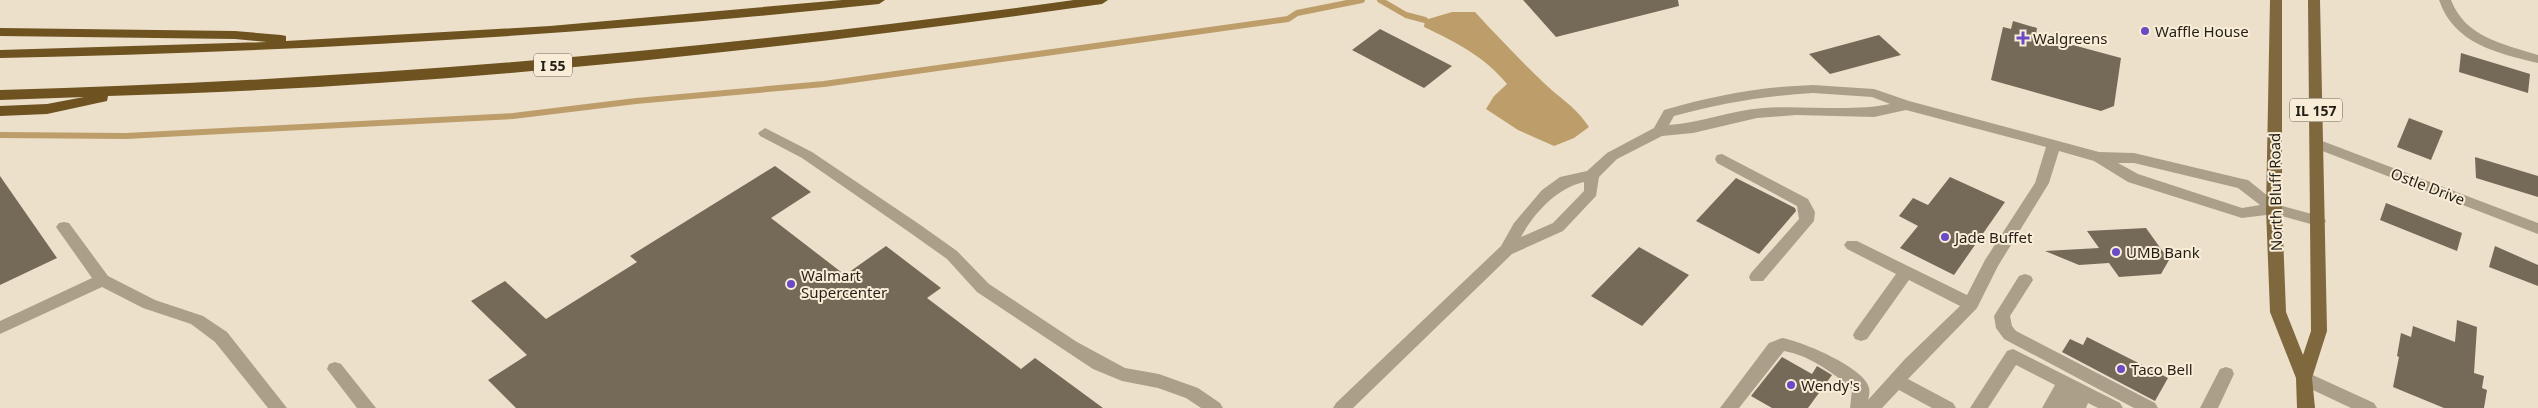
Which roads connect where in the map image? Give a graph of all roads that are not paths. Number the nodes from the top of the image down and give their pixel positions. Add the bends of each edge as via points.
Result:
1 (879, 0) edge
2 (1102, 0) edge
3 (2276, 0) edge
4 (2314, 0) edge
5 (2446, 0) edge
6 (0, 32) edge
7 (314, 45) junction
8 (0, 54) edge
9 (2538, 59) edge
10 (124, 92) junction
11 (0, 95) edge
12 (1906, 105) junction
13 (0, 111) edge
14 (1659, 131) junction
15 (765, 133) dead end
16 (2054, 144) junction
17 (2317, 144) junction
18 (2099, 157) junction
19 (1722, 159) dead end
20 (1592, 175) junction
21 (2274, 209) junction
22 (2318, 221) junction
23 (64, 227) dead end
24 (2538, 229) edge
25 (1852, 244) dead end
26 (1507, 250) junction
27 (1906, 272) junction
28 (1757, 277) dead end
29 (102, 280) junction
30 (2025, 280) dead end
31 (1971, 304) junction
32 (0, 328) edge
33 (1861, 335) dead end
34 (335, 369) dead end
35 (2226, 374) dead end
36 (2304, 378) junction
37 (1896, 380) junction
38 (2081, 396) edge
39 (278, 408) edge
40 (367, 408) edge
41 (1214, 408) edge
42 (1342, 408) edge
43 (1729, 408) edge
44 (1859, 408) edge
45 (1872, 408) edge
46 (1946, 408) edge
47 (1979, 408) edge
48 (2051, 408) edge
49 (2064, 408) edge
50 (2114, 408) edge
51 (2149, 408) edge
52 (2209, 408) edge
53 (2306, 408) edge
54 (2368, 408) edge

1 - 7 highway, I 55 via 609,27
2 - 10 highway, I 55 via 840,36 638,57 455,73
3 - 21 main road, North Bluff Road / IL 157
4 - 17 main road, North Bluff Road / IL 157
5 - 9 street via 2447,10 2460,27 2481,40
6 - 7 highway via 235,35
7 - 8 highway, I 55
10 - 11 highway, I 55
10 - 13 highway via 56,108
12 - 14 street via 1874,112 1796,110 1757,113 1692,128
12 - 14 street via 1874,93 1813,89 1770,91 1724,98 1669,113
12 - 16 street
14 - 20 street via 1612,156
15 - 41 street via 807,155 914,228 952,256 983,288 1085,356 1122,374 1160,381 1192,394
16 - 18 street
16 - 31 street via 2042,183 1991,264
17 - 22 main road, North Bluff Road / IL 157
17 - 24 street, Ostle Drive
18 - 21 street via 2133,178 2242,213
18 - 21 street via 2134,158 2243,184
19 - 28 street via 1803,203 1807,212 1806,221
20 - 26 street via 1565,181 1547,194 1519,226
20 - 26 street via 1591,192 1558,227
21 - 22 street
21 - 36 main road, North Bluff Road / IL 157 via 2278,312
22 - 36 main road, North Bluff Road / IL 157 via 2319,331
23 - 29 street
25 - 27 street
26 - 42 street
27 - 31 street
27 - 33 street
29 - 32 street
29 - 39 street via 149,304 197,320 215,332
30 - 51 street via 2002,316 2004,328 2010,335
31 - 37 street
34 - 40 street
35 - 52 street
36 - 53 main road, North Bluff Road / IL 157
36 - 54 street
37 - 45 street
37 - 46 street
38 - 47 street via 2013,356
38 - 48 street
38 - 49 street
38 - 50 street
43 - 44 street via 1775,348 1782,344 1802,349 1848,375 1861,388

